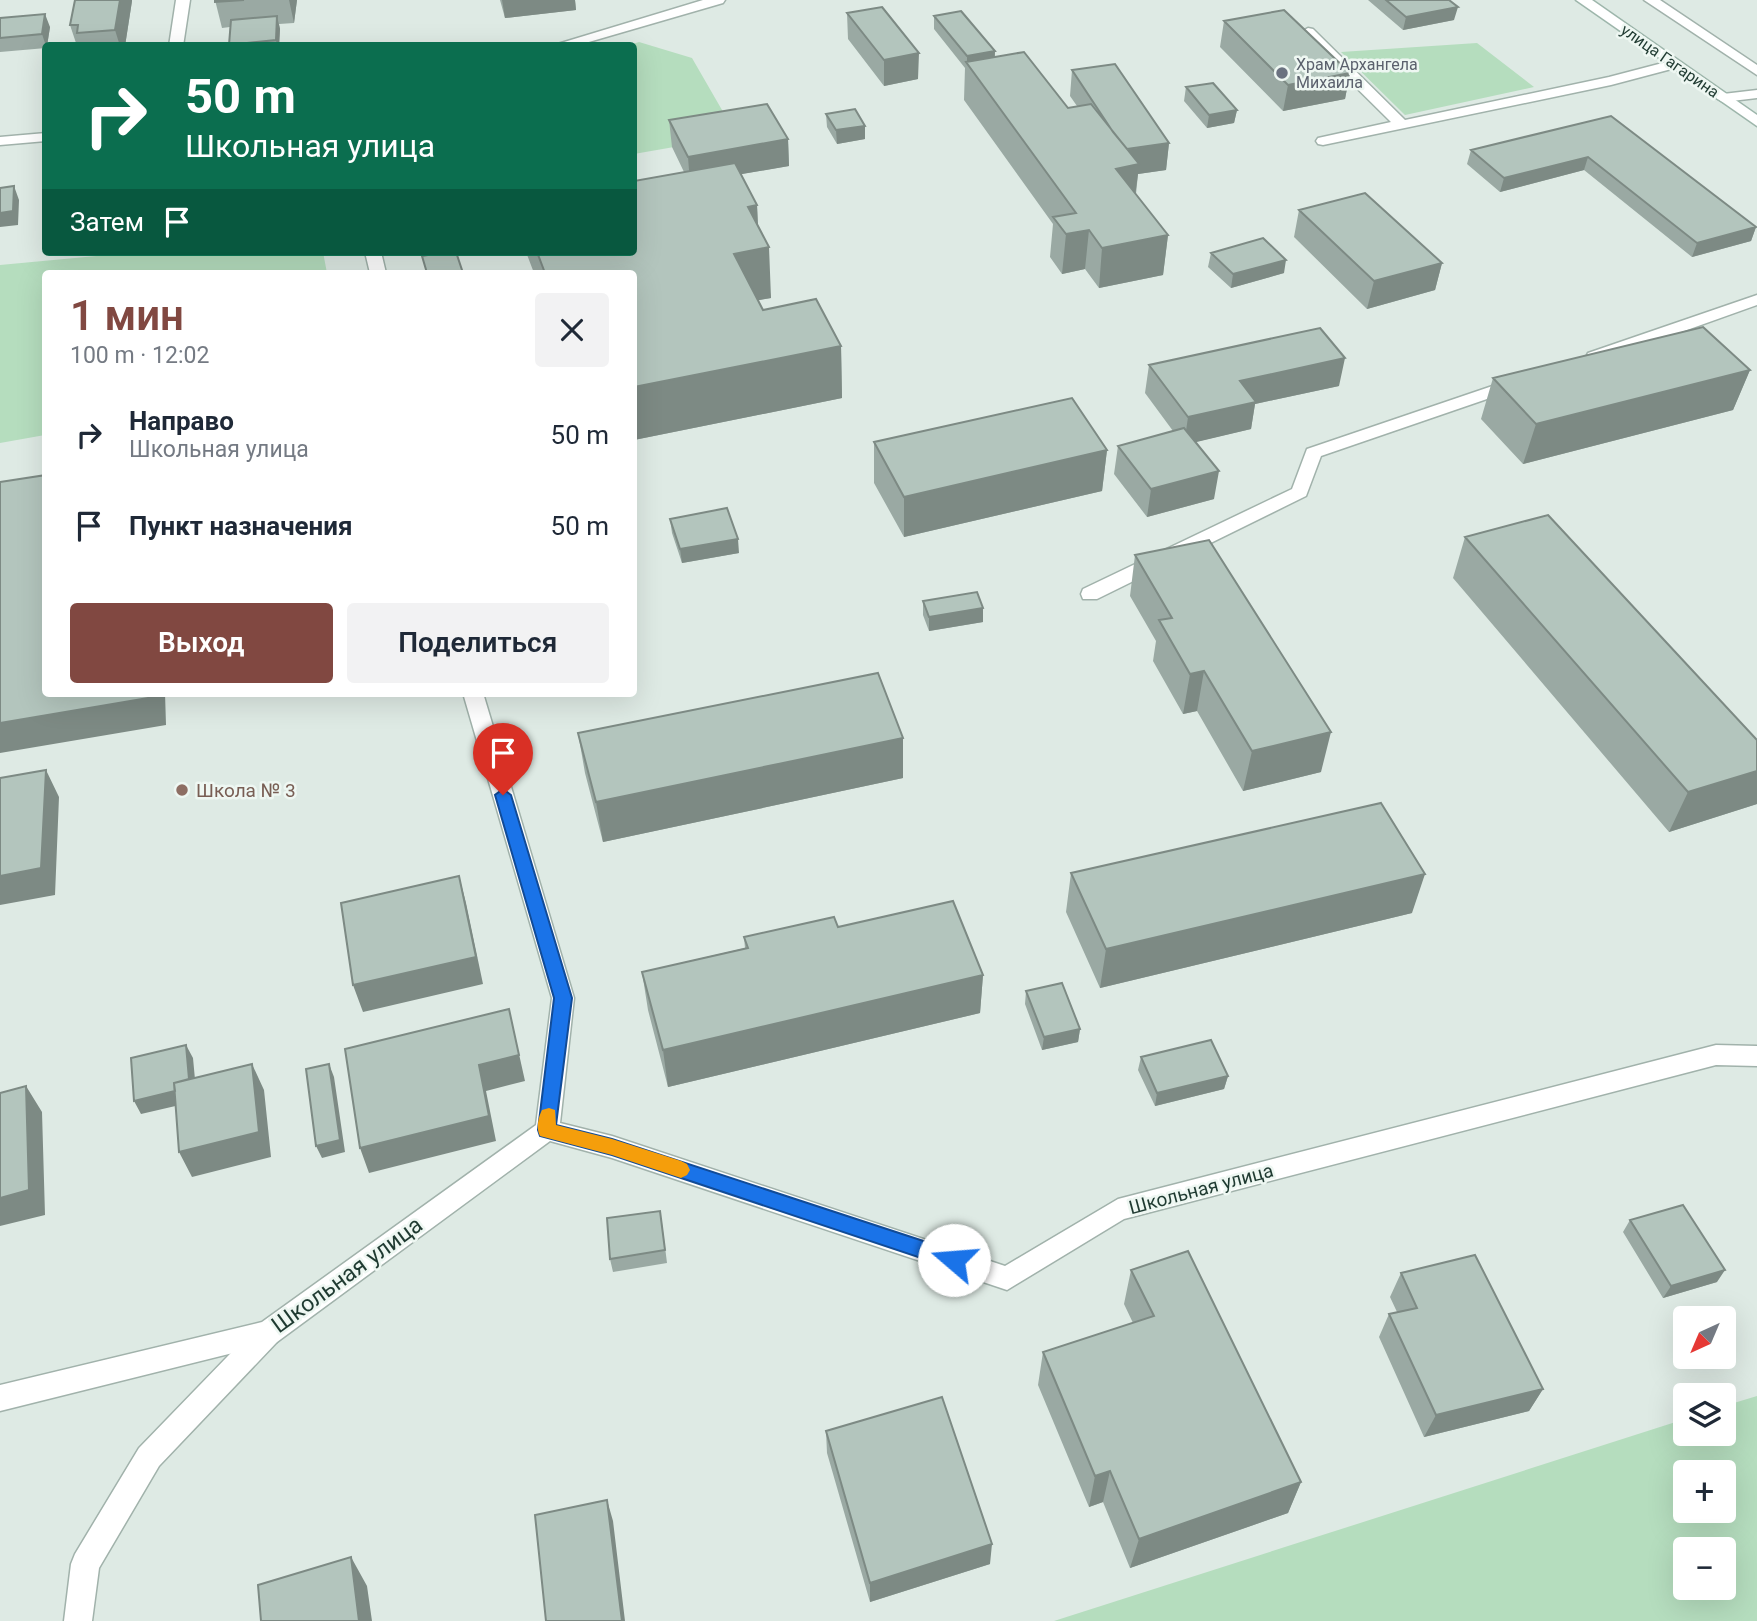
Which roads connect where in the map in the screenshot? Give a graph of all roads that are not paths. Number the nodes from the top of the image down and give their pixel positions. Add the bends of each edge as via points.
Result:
1 (183, 0) edge
2 (718, 0) edge
3 (1583, 0) edge
4 (1651, 0) edge
5 (1308, 32) edge
6 (177, 42) edge
7 (569, 42) edge
8 (1674, 64) junction
9 (1757, 71) edge
10 (1757, 94) edge
11 (1723, 99) junction
12 (1757, 122) edge
13 (1401, 124) junction
14 (42, 137) edge
15 (0, 141) edge
16 (1323, 141) dead end
17 (1757, 300) edge
18 (1574, 363) edge
19 (1535, 377) edge
20 (1090, 594) dead end
21 (473, 697) edge
22 (1757, 1056) edge
23 (547, 1130) junction
24 (268, 1334) junction
25 (0, 1398) edge
26 (78, 1621) edge

1 - 6 street
2 - 7 street via 650,13
3 - 8 street, улица Гагарина
4 - 9 street
5 - 13 street
8 - 11 street, улица Гагарина
8 - 13 street
10 - 11 street
11 - 12 street, улица Гагарина
13 - 16 street
14 - 15 street
17 - 18 street
19 - 20 street via 1313,453 1300,492
21 - 23 street via 563,998
22 - 23 street, Школьная улица via 1716,1055 1118,1210 1007,1278 612,1147
23 - 24 street, Школьная улица
24 - 25 street, Школьная улица
24 - 26 street via 149,1457 85,1564

